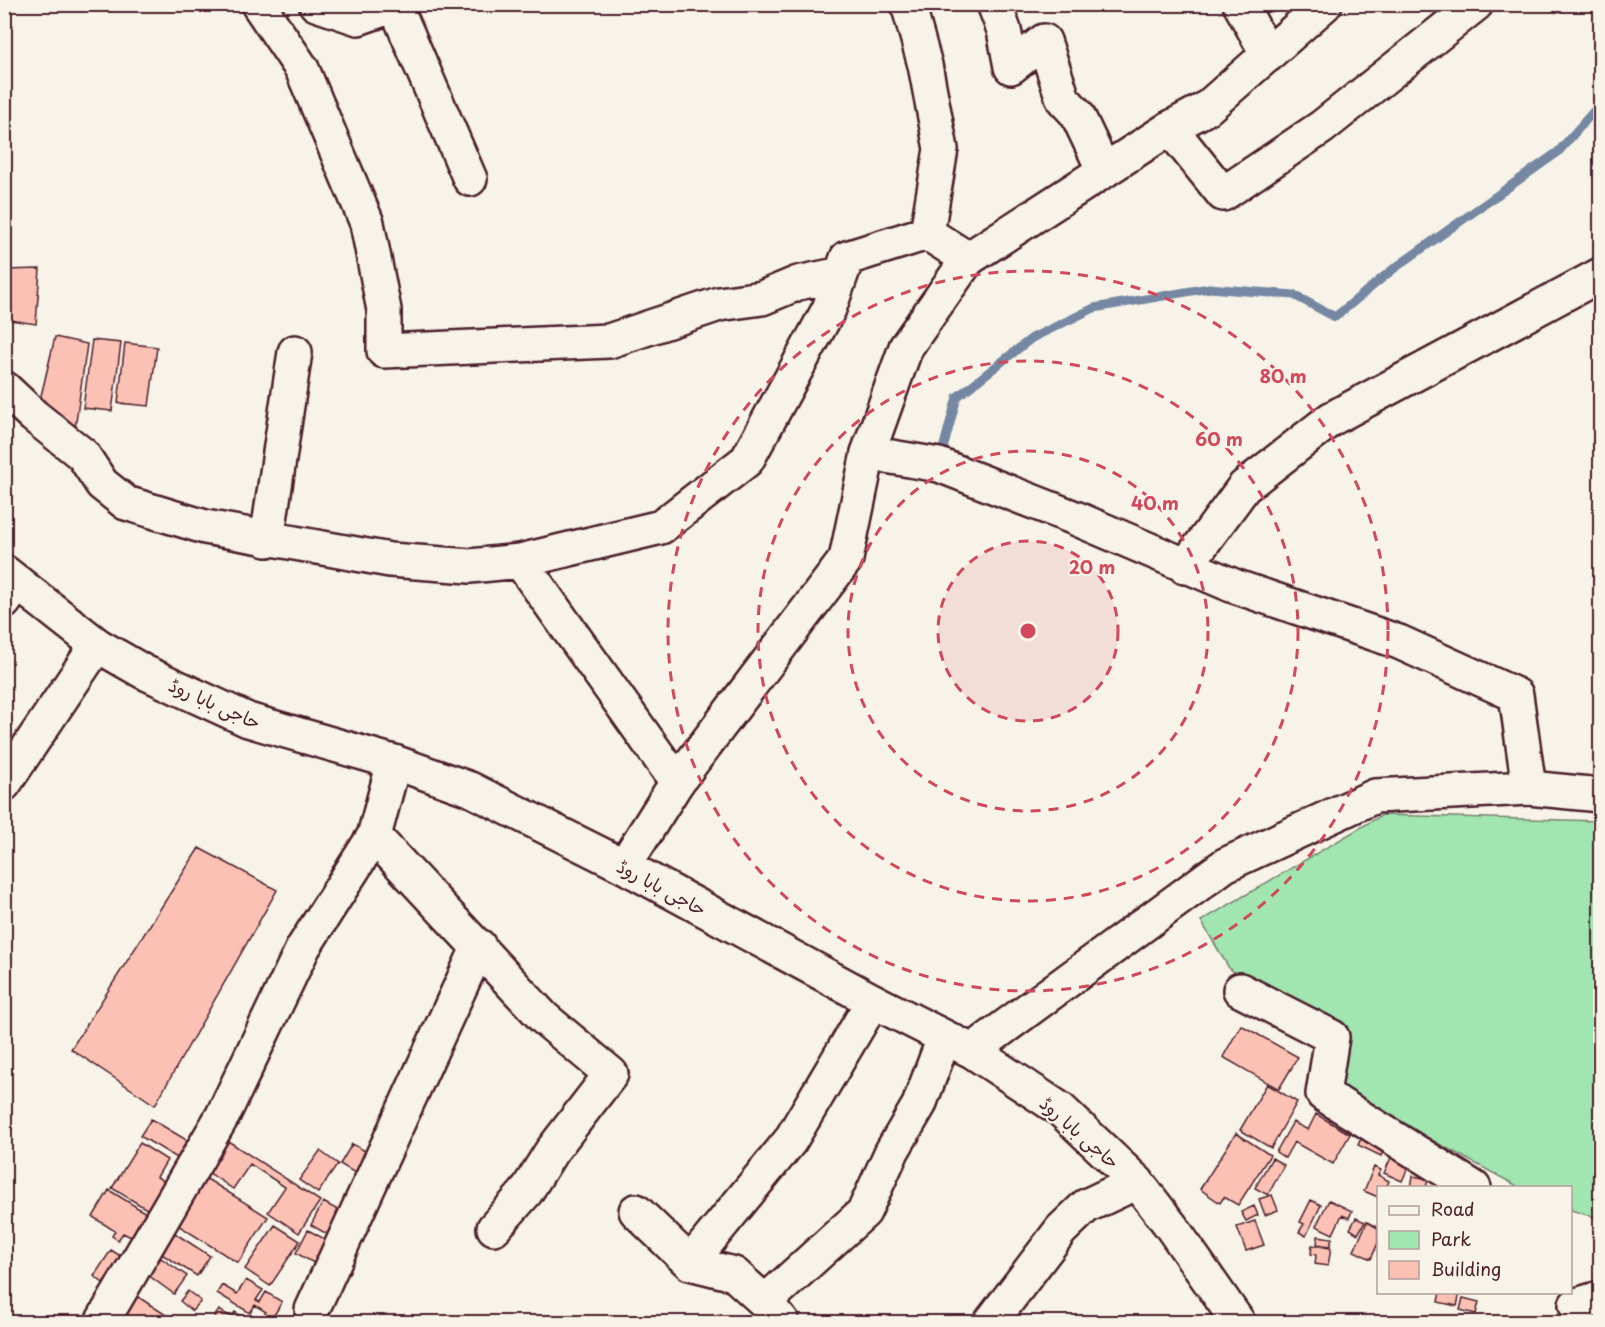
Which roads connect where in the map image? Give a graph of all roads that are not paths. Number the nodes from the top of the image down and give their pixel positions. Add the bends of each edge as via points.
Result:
1 (258, 4) edge
2 (316, 4) edge
3 (908, 4) edge
4 (994, 4) edge
5 (1240, 4) edge
6 (1325, 4) edge
7 (1476, 4) edge
8 (396, 5) edge
9 (1268, 54) junction
10 (1170, 128) junction
11 (1104, 171) junction
12 (470, 179) dead end
13 (927, 233) junction
14 (968, 259) junction
15 (841, 274) junction
16 (1600, 275) edge
17 (295, 352) dead end
18 (4, 388) edge
19 (868, 453) junction
20 (267, 540) junction
21 (520, 561) junction
22 (1185, 567) junction
23 (9, 586) edge
24 (98, 645) junction
25 (394, 762) junction
26 (677, 782) junction
27 (4, 784) edge
28 (1528, 788) junction
29 (1600, 795) edge
30 (374, 836) junction
31 (624, 866) junction
32 (479, 946) junction
33 (1240, 990) dead end
34 (873, 1001) junction
35 (958, 1045) junction
36 (1137, 1182) junction
37 (1471, 1186) edge
38 (636, 1211) dead end
39 (494, 1228) dead end
40 (690, 1263) junction
41 (312, 1310) dead end
42 (773, 1312) edge
43 (102, 1323) edge
44 (991, 1323) edge
45 (1238, 1323) edge

1 - 15 street via 302,69 367,222 384,310 384,351 609,341 719,304 762,298 798,283
2 - 8 street via 358,18
3 - 13 street via 925,65 941,149
4 - 11 street via 1011,67 1044,41 1063,99 1077,114
5 - 9 street
6 - 9 street
7 - 10 street via 1322,127 1223,194
8 - 12 street
9 - 10 street via 1207,108
10 - 11 street
11 - 14 street
13 - 14 street
13 - 15 street via 847,258
14 - 19 street via 906,346
15 - 21 street via 829,309 747,460 660,527
16 - 22 street via 1331,419 1244,487
17 - 20 street
18 - 20 street via 82,455 102,484 126,503
19 - 22 street via 939,465 1075,518
19 - 26 street via 846,559
20 - 21 street via 390,560 471,566
21 - 26 street
22 - 28 street via 1399,642 1516,695
23 - 24 street, حاجی بابا روڈ
24 - 25 street, حاجی بابا روڈ via 144,672 248,720
24 - 27 street
25 - 30 street
25 - 31 street, حاجی بابا روڈ via 470,789
26 - 31 street
28 - 29 street
28 - 35 street via 1375,796 1225,865
30 - 32 street
30 - 43 street via 303,948 224,1115
31 - 34 street, حاجی بابا روڈ
32 - 39 street via 544,1018 611,1074
32 - 41 street
33 - 37 street via 1332,1037 1323,1094
34 - 35 street, حاجی بابا روڈ
34 - 40 street via 790,1141
35 - 36 street, حاجی بابا روڈ via 1060,1108
35 - 42 street via 892,1151 864,1212
36 - 44 street via 1086,1206 1061,1230
36 - 45 street, حاجی بابا روڈ
38 - 40 street
40 - 42 street via 734,1274

